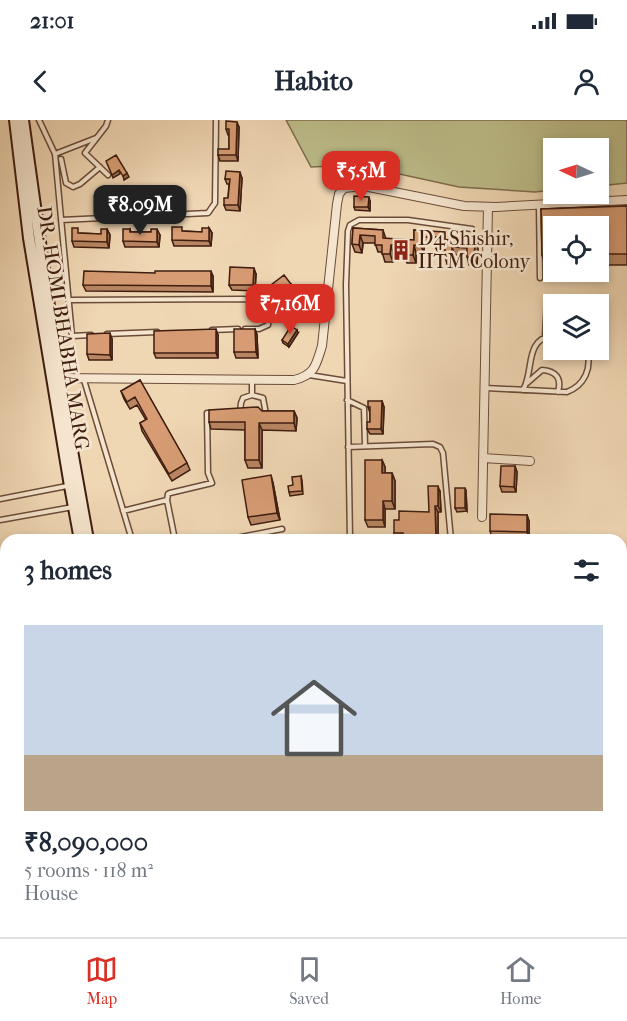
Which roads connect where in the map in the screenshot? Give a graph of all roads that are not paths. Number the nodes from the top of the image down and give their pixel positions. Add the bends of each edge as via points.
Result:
1 (15, 120) edge
2 (23, 120) edge
3 (39, 120) edge
4 (108, 120) edge
5 (216, 120) edge
6 (97, 138) junction
7 (55, 154) junction
8 (61, 159) dead end
9 (100, 167) junction
10 (108, 175) edge
11 (627, 200) edge
12 (539, 204) junction
13 (488, 207) junction
14 (550, 215) edge
15 (539, 216) junction
16 (61, 220) junction
17 (472, 229) dead end
18 (540, 278) dead end
19 (69, 300) junction
20 (206, 331) edge
21 (162, 332) edge
22 (106, 334) edge
23 (94, 335) edge
24 (543, 338) edge
25 (589, 360) edge
26 (309, 374) junction
27 (56, 378) junction
28 (84, 378) junction
29 (252, 379) junction
30 (347, 381) junction
31 (527, 383) junction
32 (485, 388) junction
33 (523, 390) junction
34 (558, 392) junction
35 (252, 395) junction
36 (347, 400) junction
37 (218, 413) edge
38 (229, 413) edge
39 (277, 414) edge
40 (365, 446) junction
41 (348, 447) junction
42 (484, 458) junction
43 (530, 461) dead end
44 (73, 485) junction
45 (0, 499) edge
46 (167, 500) junction
47 (77, 506) junction
48 (123, 512) junction
49 (482, 517) dead end
50 (0, 520) edge
51 (282, 529) dead end
52 (79, 534) edge
53 (86, 534) edge
54 (130, 534) edge
55 (174, 534) edge
56 (257, 534) edge
57 (350, 534) edge
58 (450, 534) edge

1 - 27 main road, DR. HOMI BHABHA MARG via 29,238
2 - 27 main road, DR. HOMI BHABHA MARG
3 - 7 lane
4 - 6 lane
5 - 16 lane via 215,203 208,213
6 - 7 lane
6 - 9 lane via 85,153
7 - 16 lane
8 - 9 lane via 66,183 73,187
9 - 10 lane
11 - 12 street
12 - 13 street
12 - 15 lane
13 - 26 street via 464,206 364,186 344,188 337,204 322,346
13 - 32 street
14 - 15 lane
15 - 18 lane
16 - 19 lane
17 - 30 lane via 408,220 358,220 350,225
19 - 20 lane via 224,298 260,301 270,310 268,326 264,328
19 - 23 lane via 72,336
21 - 22 lane
24 - 31 lane via 529,360
25 - 34 lane via 586,376 575,388
26 - 29 street via 294,380
26 - 30 lane
27 - 28 street
27 - 44 main road, DR. HOMI BHABHA MARG
28 - 29 street
28 - 48 lane
29 - 35 lane
30 - 36 lane
31 - 33 lane
31 - 34 lane via 542,370 549,371 559,379
32 - 33 lane
32 - 42 street
33 - 34 lane
35 - 38 lane via 243,398 240,413
35 - 39 lane via 264,398 266,414
36 - 40 lane via 364,408
36 - 41 lane
37 - 46 lane via 207,413 208,472 212,483 170,493
40 - 41 lane
40 - 58 lane via 440,447
41 - 57 lane
42 - 43 street
42 - 49 street
44 - 45 lane
44 - 47 main road, DR. HOMI BHABHA MARG
46 - 48 lane
46 - 55 lane
47 - 50 lane
47 - 52 main road, DR. HOMI BHABHA MARG
47 - 53 main road, DR. HOMI BHABHA MARG
48 - 54 lane
51 - 56 lane

